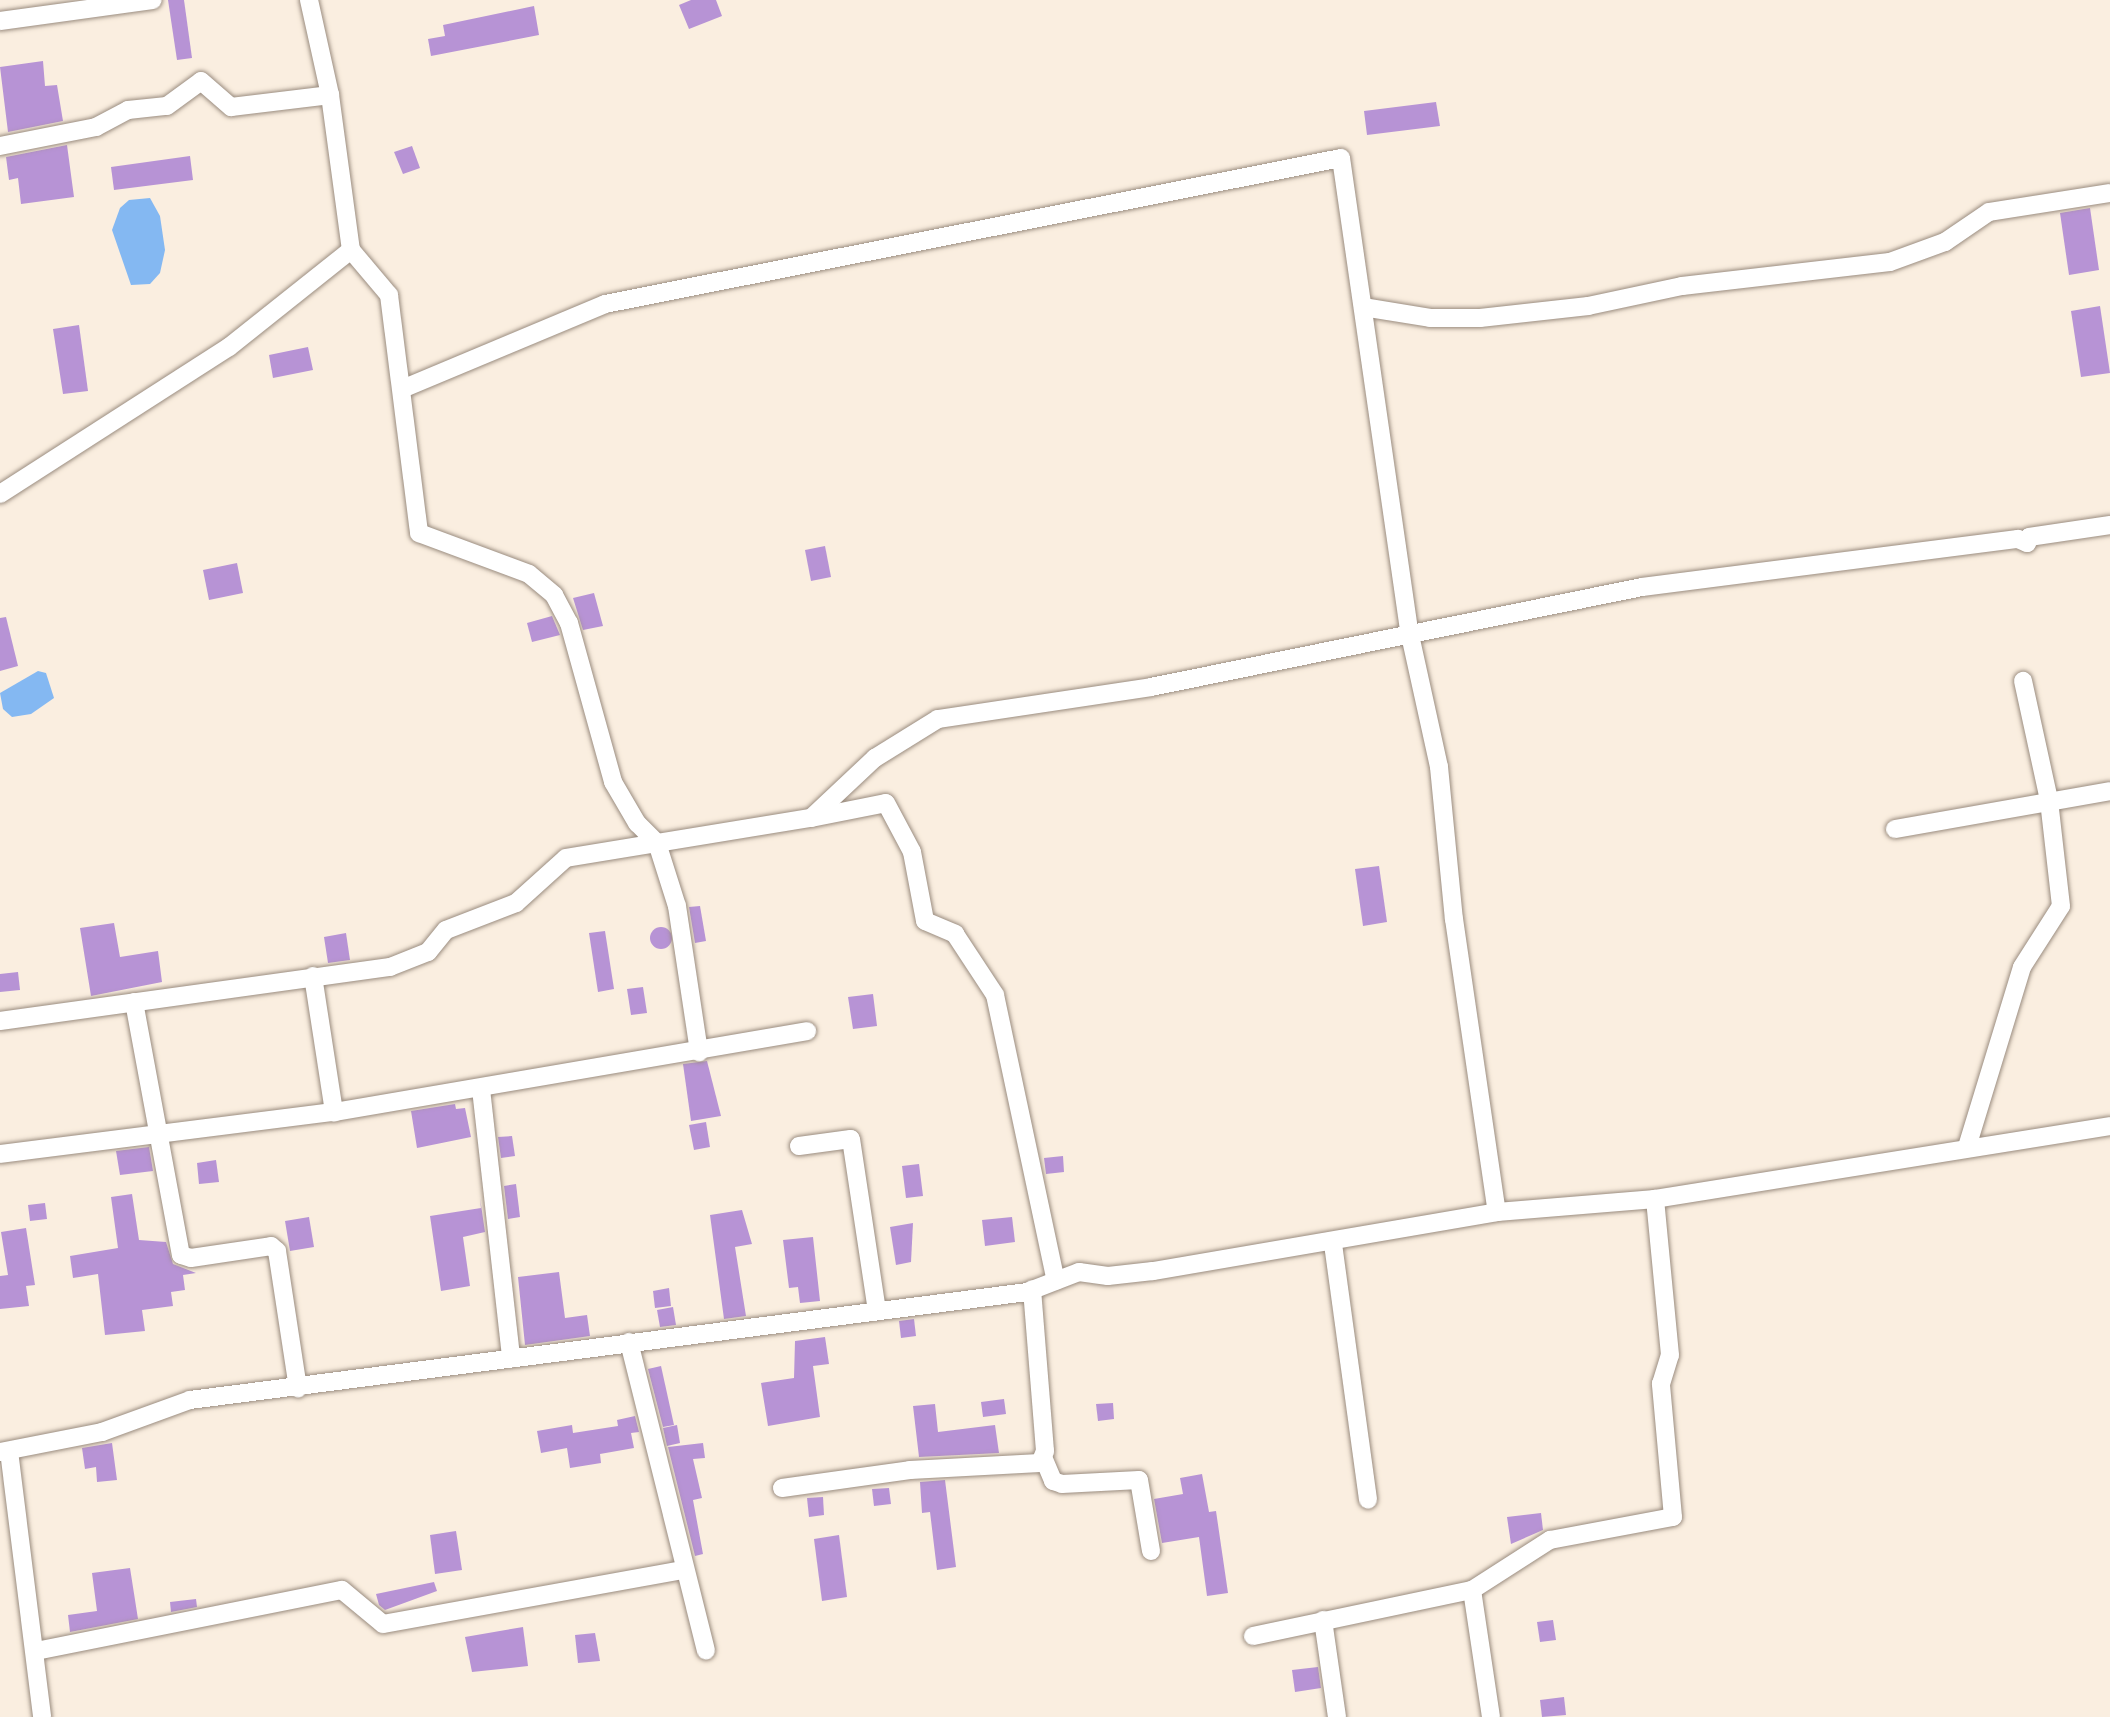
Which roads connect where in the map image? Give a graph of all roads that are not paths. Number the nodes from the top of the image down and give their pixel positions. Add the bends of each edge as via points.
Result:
1 (153, 0) edge
2 (309, 0) edge
3 (0, 21) edge
4 (330, 95) junction
5 (0, 144) edge
6 (2110, 193) edge
7 (351, 250) junction
8 (1363, 307) junction
9 (402, 389) junction
10 (0, 494) edge
11 (2110, 525) edge
12 (1410, 635) junction
13 (2023, 681) dead end
14 (2110, 791) edge
15 (2049, 800) junction
16 (811, 818) junction
17 (1895, 829) dead end
18 (657, 843) junction
19 (313, 976) junction
20 (134, 1002) junction
21 (0, 1021) edge
22 (807, 1031) dead end
23 (699, 1052) junction
24 (481, 1089) junction
25 (334, 1112) junction
26 (2110, 1126) edge
27 (162, 1135) junction
28 (799, 1146) dead end
29 (1967, 1147) junction
30 (0, 1154) edge
31 (1655, 1199) junction
32 (1497, 1212) junction
33 (1333, 1244) junction
34 (1056, 1281) junction
35 (1032, 1290) junction
36 (877, 1310) junction
37 (629, 1342) junction
38 (511, 1358) junction
39 (298, 1388) junction
40 (4, 1452) edge
41 (1043, 1457) junction
42 (782, 1488) dead end
43 (1368, 1500) dead end
44 (1151, 1551) dead end
45 (684, 1570) junction
46 (1472, 1590) junction
47 (1323, 1620) junction
48 (1253, 1636) dead end
49 (36, 1651) junction
50 (706, 1651) dead end
51 (42, 1717) edge
52 (1337, 1717) edge
53 (1491, 1717) edge

1 - 3 street
2 - 4 street
4 - 5 street via 231,107 201,81 167,106 128,110 96,127
4 - 7 street
6 - 8 street via 1989,212 1945,242 1890,262 1682,286 1588,306 1480,318 1430,318
7 - 9 street via 389,295
7 - 10 street via 229,347
8 - 9 street via 1341,158 605,304
8 - 12 street
9 - 18 street via 419,533 529,574 554,595 569,623 613,782 637,823
11 - 12 street via 2029,537 2027,543 2018,539 1642,587
12 - 16 street via 1151,687 938,719 875,758
12 - 32 street via 1439,767 1454,919
13 - 15 street
14 - 15 street
15 - 17 street
15 - 29 street via 2061,906 2022,967
16 - 18 street
16 - 34 street via 886,803 912,852 925,921 955,934 995,995
18 - 19 street via 566,858 516,903 446,930 428,952 416,957 390,967
18 - 23 street via 677,906
19 - 20 street
19 - 25 street
20 - 21 street
20 - 27 street
22 - 23 street
23 - 24 street
24 - 25 street
24 - 38 street
25 - 27 street
26 - 29 street
27 - 30 street
27 - 39 street via 181,1255 271,1246 277,1251
28 - 36 street via 851,1139
29 - 31 street
31 - 32 street
31 - 46 street via 1670,1355 1661,1384 1673,1517 1550,1540
32 - 33 street
33 - 34 street via 1123,1274 1079,1272
33 - 43 street
34 - 35 street
35 - 36 street
35 - 41 street
36 - 37 street
37 - 38 street
37 - 45 street
38 - 39 street
39 - 40 street via 190,1400 102,1432
40 - 49 street
41 - 42 street via 1040,1463 910,1470
41 - 44 street via 1053,1481 1062,1484 1139,1480
45 - 49 street via 383,1624 342,1590
45 - 50 street
46 - 47 street
46 - 53 street
47 - 48 street
47 - 52 street
49 - 51 street

